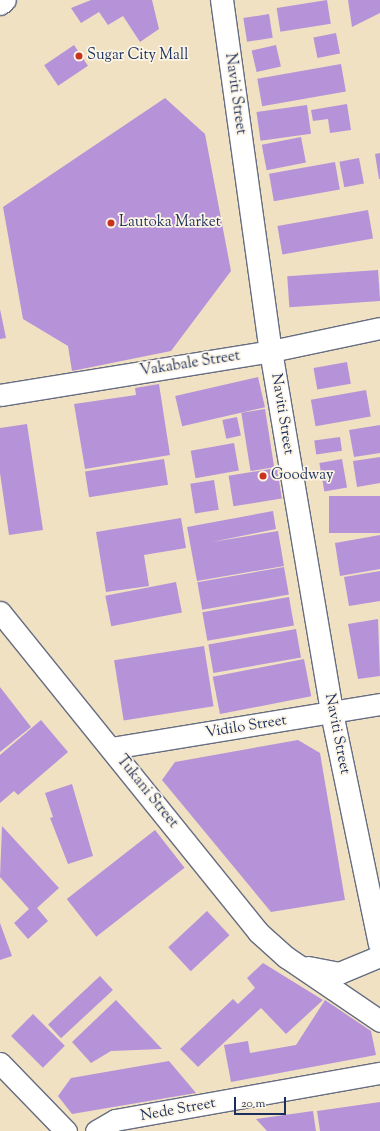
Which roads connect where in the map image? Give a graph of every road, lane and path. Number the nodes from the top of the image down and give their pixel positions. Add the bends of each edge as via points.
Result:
1 (5, 0) edge
2 (222, 0) edge
3 (0, 4) edge
4 (380, 328) edge
5 (272, 351) junction
6 (0, 395) edge
7 (0, 612) edge
8 (380, 704) edge
9 (332, 713) junction
10 (112, 748) junction
11 (380, 944) edge
12 (380, 956) edge
13 (300, 965) junction
14 (380, 1021) edge
15 (0, 1063) edge
16 (380, 1073) edge
17 (66, 1131) edge
18 (96, 1131) edge

1 - 3 street
2 - 5 main road, Naviti Street
4 - 5 street, Vakabale Street
5 - 6 street, Vakabale Street
5 - 9 main road, Naviti Street
7 - 10 street, Tukani Street
8 - 9 street, Vidilo Street
9 - 10 street, Vidilo Street
9 - 11 main road, Naviti Street
10 - 13 street, Tukani Street via 258,932 274,948
12 - 13 street, Tukani Street via 339,973
13 - 14 street, Tukani Street
15 - 17 street
16 - 18 street, Nede Street via 115,1120

